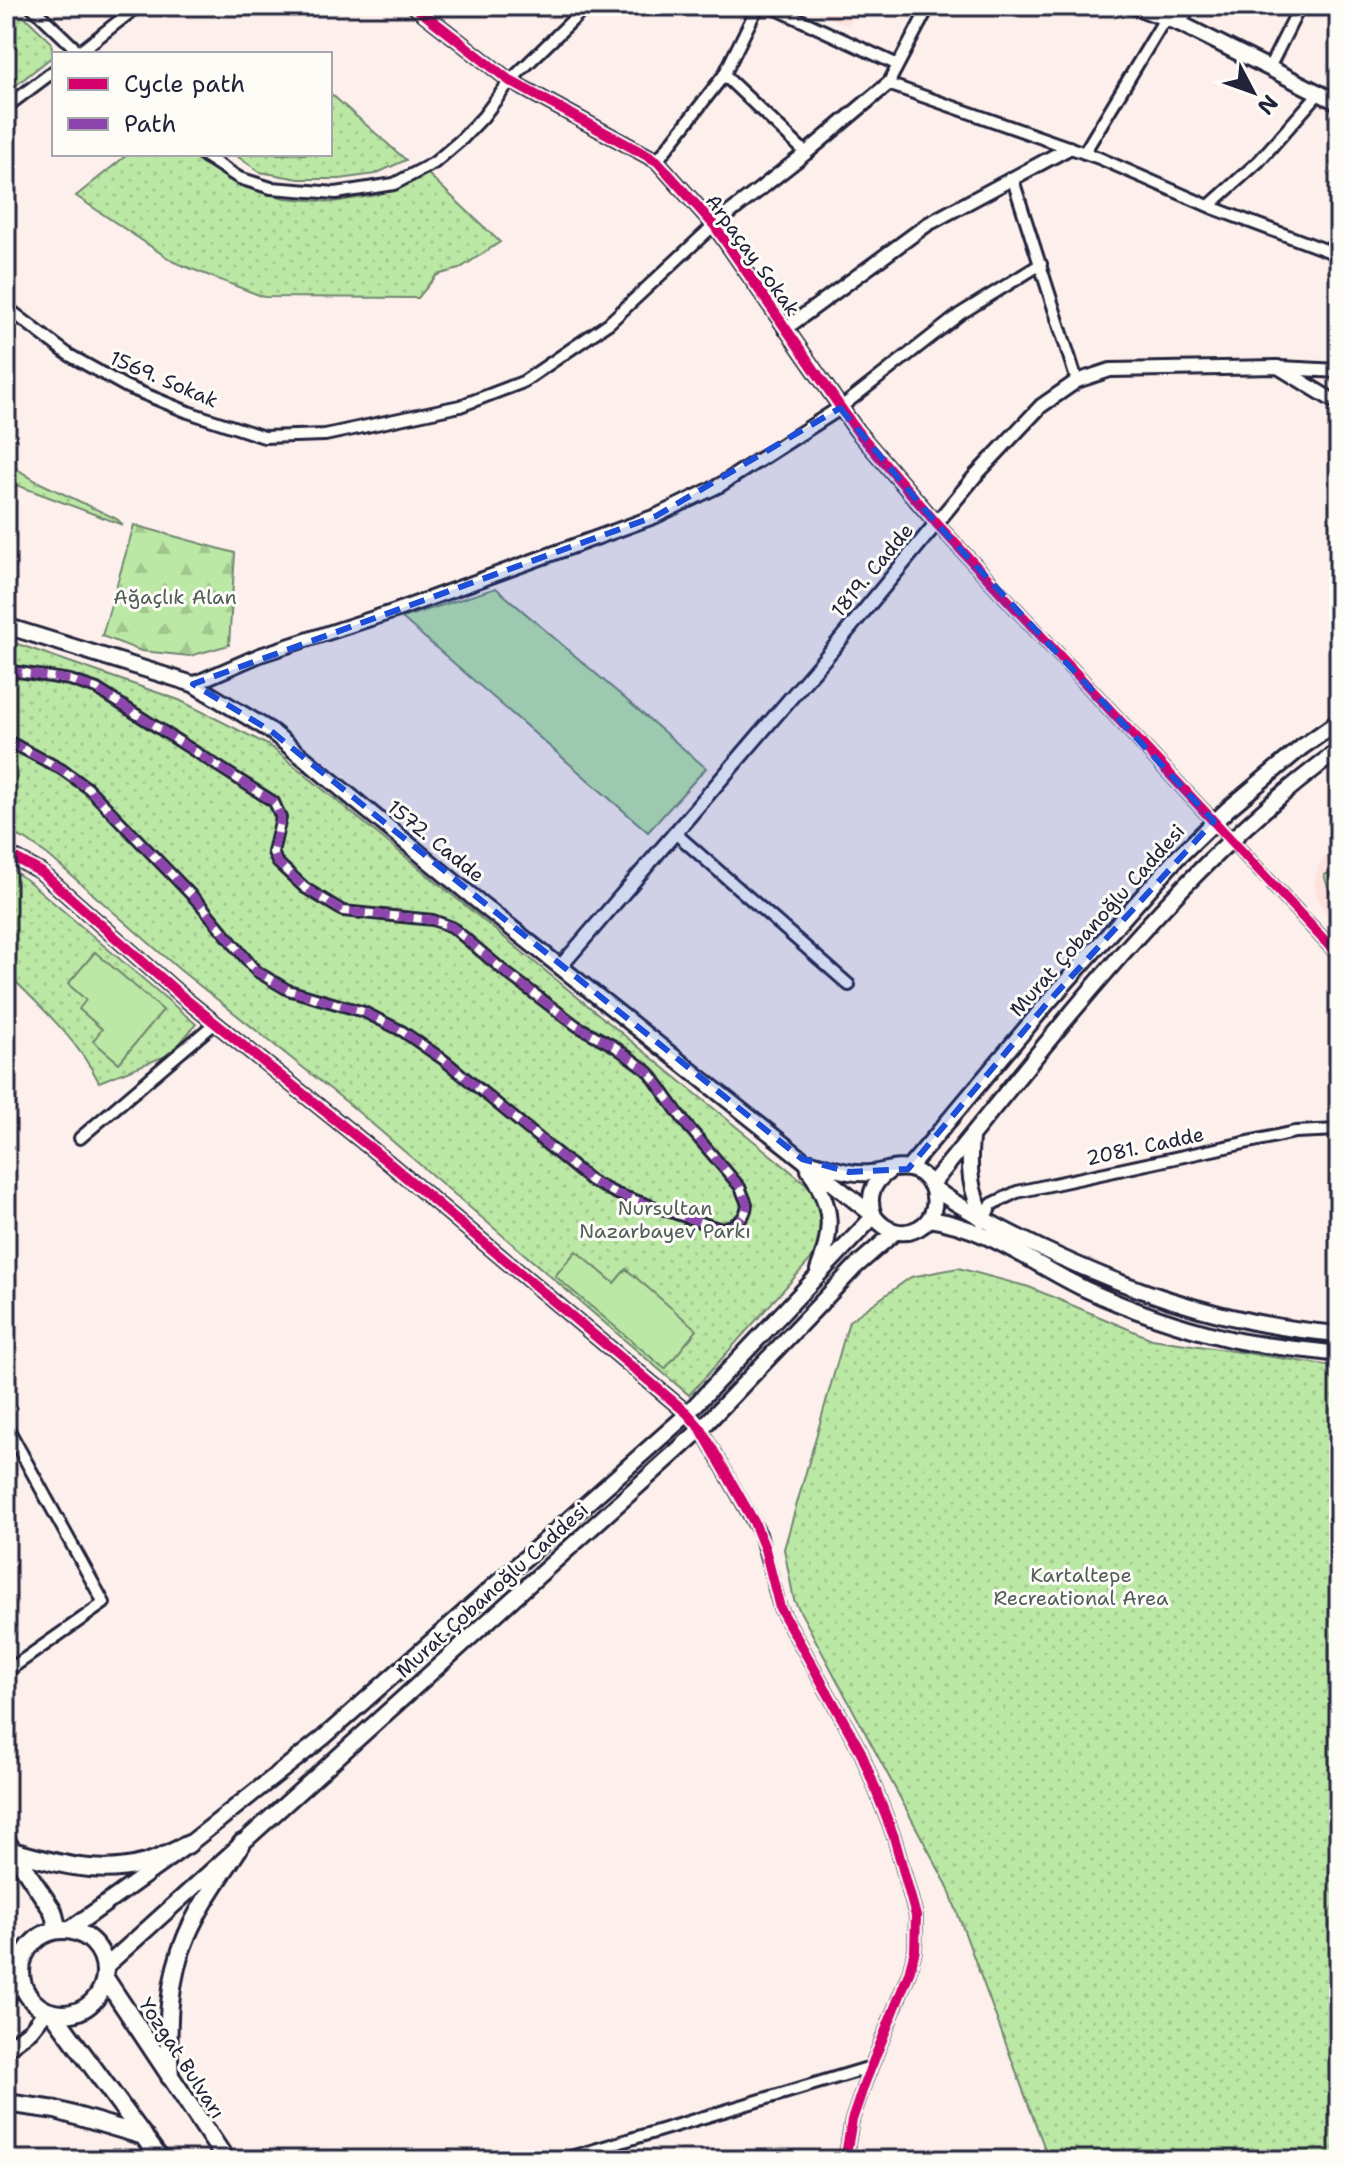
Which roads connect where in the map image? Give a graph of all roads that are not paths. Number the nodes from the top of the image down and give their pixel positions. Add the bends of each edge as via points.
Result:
1 (31, 6) edge
2 (138, 6) edge
3 (414, 6) edge
4 (587, 6) edge
5 (758, 6) edge
6 (770, 6) edge
7 (929, 6) edge
8 (1134, 6) edge
9 (1189, 6) edge
10 (1300, 6) edge
11 (1166, 17) junction
12 (1181, 24) junction
13 (78, 52) edge
14 (80, 52) edge
15 (898, 65) junction
16 (1269, 68) junction
17 (52, 72) edge
18 (724, 75) junction
19 (510, 81) junction
20 (888, 84) junction
21 (1339, 84) edge
22 (1319, 93) junction
23 (1336, 102) edge
24 (6, 107) edge
25 (1069, 148) junction
26 (806, 153) junction
27 (1084, 153) junction
28 (205, 156) edge
29 (657, 161) junction
30 (1013, 180) junction
31 (1209, 206) junction
32 (714, 225) junction
33 (1339, 255) edge
34 (1041, 264) junction
35 (6, 307) edge
36 (785, 329) junction
37 (1278, 367) junction
38 (1339, 371) edge
39 (1077, 381) junction
40 (1339, 404) edge
41 (840, 408) junction
42 (937, 524) junction
43 (6, 626) edge
44 (6, 670) edge
45 (193, 684) junction
46 (1339, 721) edge
47 (6, 740) edge
48 (1339, 750) edge
49 (1214, 821) junction
50 (674, 832) junction
51 (1231, 840) junction
52 (6, 853) edge
53 (1339, 956) edge
54 (561, 966) junction
55 (849, 985) dead end
56 (215, 1023) junction
57 (1339, 1130) edge
58 (971, 1137) junction
59 (80, 1138) dead end
60 (802, 1159) junction
61 (902, 1168) junction
62 (931, 1185) junction
63 (874, 1216) junction
64 (929, 1219) junction
65 (981, 1225) junction
66 (895, 1232) junction
67 (816, 1277) junction
68 (1339, 1334) edge
69 (1339, 1354) edge
70 (687, 1413) junction
71 (6, 1425) edge
72 (701, 1429) junction
73 (6, 1672) edge
74 (242, 1843) junction
75 (189, 1844) junction
76 (9, 1846) edge
77 (64, 1930) junction
78 (6, 1948) edge
79 (105, 1972) junction
80 (21, 1974) junction
81 (6, 2000) edge
82 (49, 2012) junction
83 (6, 2049) edge
84 (871, 2067) junction
85 (170, 2077) junction
86 (6, 2103) edge
87 (144, 2136) junction
88 (161, 2160) edge
89 (226, 2160) edge
90 (561, 2160) edge
91 (845, 2160) edge

1 - 13 street
2 - 14 street
3 - 19 street, Arpaçay Sokak
4 - 19 street
5 - 18 street
6 - 15 street
7 - 15 street
8 - 11 main road
9 - 12 street
10 - 16 street
11 - 12 main road
11 - 27 street
12 - 16 main road
15 - 20 street
16 - 22 main road
17 - 24 street
18 - 26 street
18 - 29 street
19 - 28 street via 462,139 434,163 394,184 336,193 271,188 239,178
19 - 29 street, Arpaçay Sokak
20 - 25 street
20 - 26 street
21 - 23 street
22 - 23 main road
22 - 31 street via 1259,161
25 - 27 street
25 - 30 street
26 - 32 street
27 - 31 street
29 - 32 street, Arpaçay Sokak
30 - 34 street
30 - 36 street via 928,224
31 - 33 street
32 - 35 street, 1569. Sokak via 609,323 523,382 460,406 325,435 264,437 188,412 69,355
32 - 36 street, Arpaçay Sokak
34 - 39 street
34 - 41 street via 960,314
36 - 41 street, Arpaçay Sokak
37 - 38 street, 1819. Cadde
37 - 39 street, 1819. Cadde via 1110,370
37 - 40 street
39 - 42 street, 1819. Cadde via 1041,406
41 - 42 street, Arpaçay Sokak
41 - 45 street via 720,485 656,516 260,655
42 - 49 street
42 - 50 street, 1819. Cadde
43 - 45 main road, 1572. Cadde
44 - 47 street via 81,683 128,707 274,802 281,818 273,852 277,862 318,897 352,912 445,922 577,1026 633,1058 740,1187 747,1204 743,1218 729,1228 718,1228 617,1194 591,1181 402,1031 364,1012 270,982 88,788
45 - 54 main road, 1572. Cadde via 271,731
46 - 49 main road, Murat Çobanoğlu Caddesi
48 - 51 main road, Murat Çobanoğlu Caddesi
49 - 51 street
49 - 61 main road, Murat Çobanoğlu Caddesi
50 - 54 street, 1819. Cadde
50 - 55 street
51 - 53 street
51 - 58 main road, Murat Çobanoğlu Caddesi via 1146,927
52 - 56 street via 41,872
54 - 60 main road, 1572. Cadde
56 - 59 street
56 - 70 street
57 - 65 street, 2081. Cadde via 1295,1132 1017,1192 992,1204
58 - 62 main road, Murat Çobanoğlu Caddesi
58 - 65 main road via 971,1190
60 - 61 main road via 849,1172
60 - 63 main road, 1572. Cadde
60 - 67 main road via 828,1211 831,1234
61 - 62 main road via 923,1175
61 - 63 main road via 887,1172 873,1186
62 - 64 main road via 935,1201
62 - 65 main road
63 - 66 main road
63 - 67 main road, Murat Çobanoğlu Caddesi
64 - 65 main road
64 - 66 main road via 914,1231
65 - 68 main road via 1143,1293 1260,1323
65 - 69 main road via 1084,1288 1137,1311 1231,1339
66 - 72 main road, Murat Çobanoğlu Caddesi
67 - 70 main road, Murat Çobanoğlu Caddesi
70 - 72 street
70 - 75 main road, Murat Çobanoğlu Caddesi via 324,1737
71 - 73 street via 104,1603
72 - 74 main road, Murat Çobanoğlu Caddesi
72 - 84 street via 760,1534 780,1608 861,1752 904,1869 916,1916 915,1950
74 - 79 main road, Murat Çobanoğlu Caddesi
74 - 85 main road via 187,1936 171,1992
75 - 76 main road via 115,1870 79,1868
75 - 77 main road, Murat Çobanoğlu Caddesi
76 - 77 main road
77 - 79 main road via 92,1941
77 - 80 main road via 32,1943
78 - 80 main road
79 - 82 main road via 99,1995 88,2006 74,2013
79 - 85 main road, Yozgat Bulvarı
80 - 81 main road
80 - 82 main road via 29,1997
82 - 83 main road
82 - 87 main road
84 - 90 street
84 - 91 street via 852,2120
85 - 89 main road, Yozgat Bulvarı
86 - 87 main road via 56,2110
87 - 88 main road

